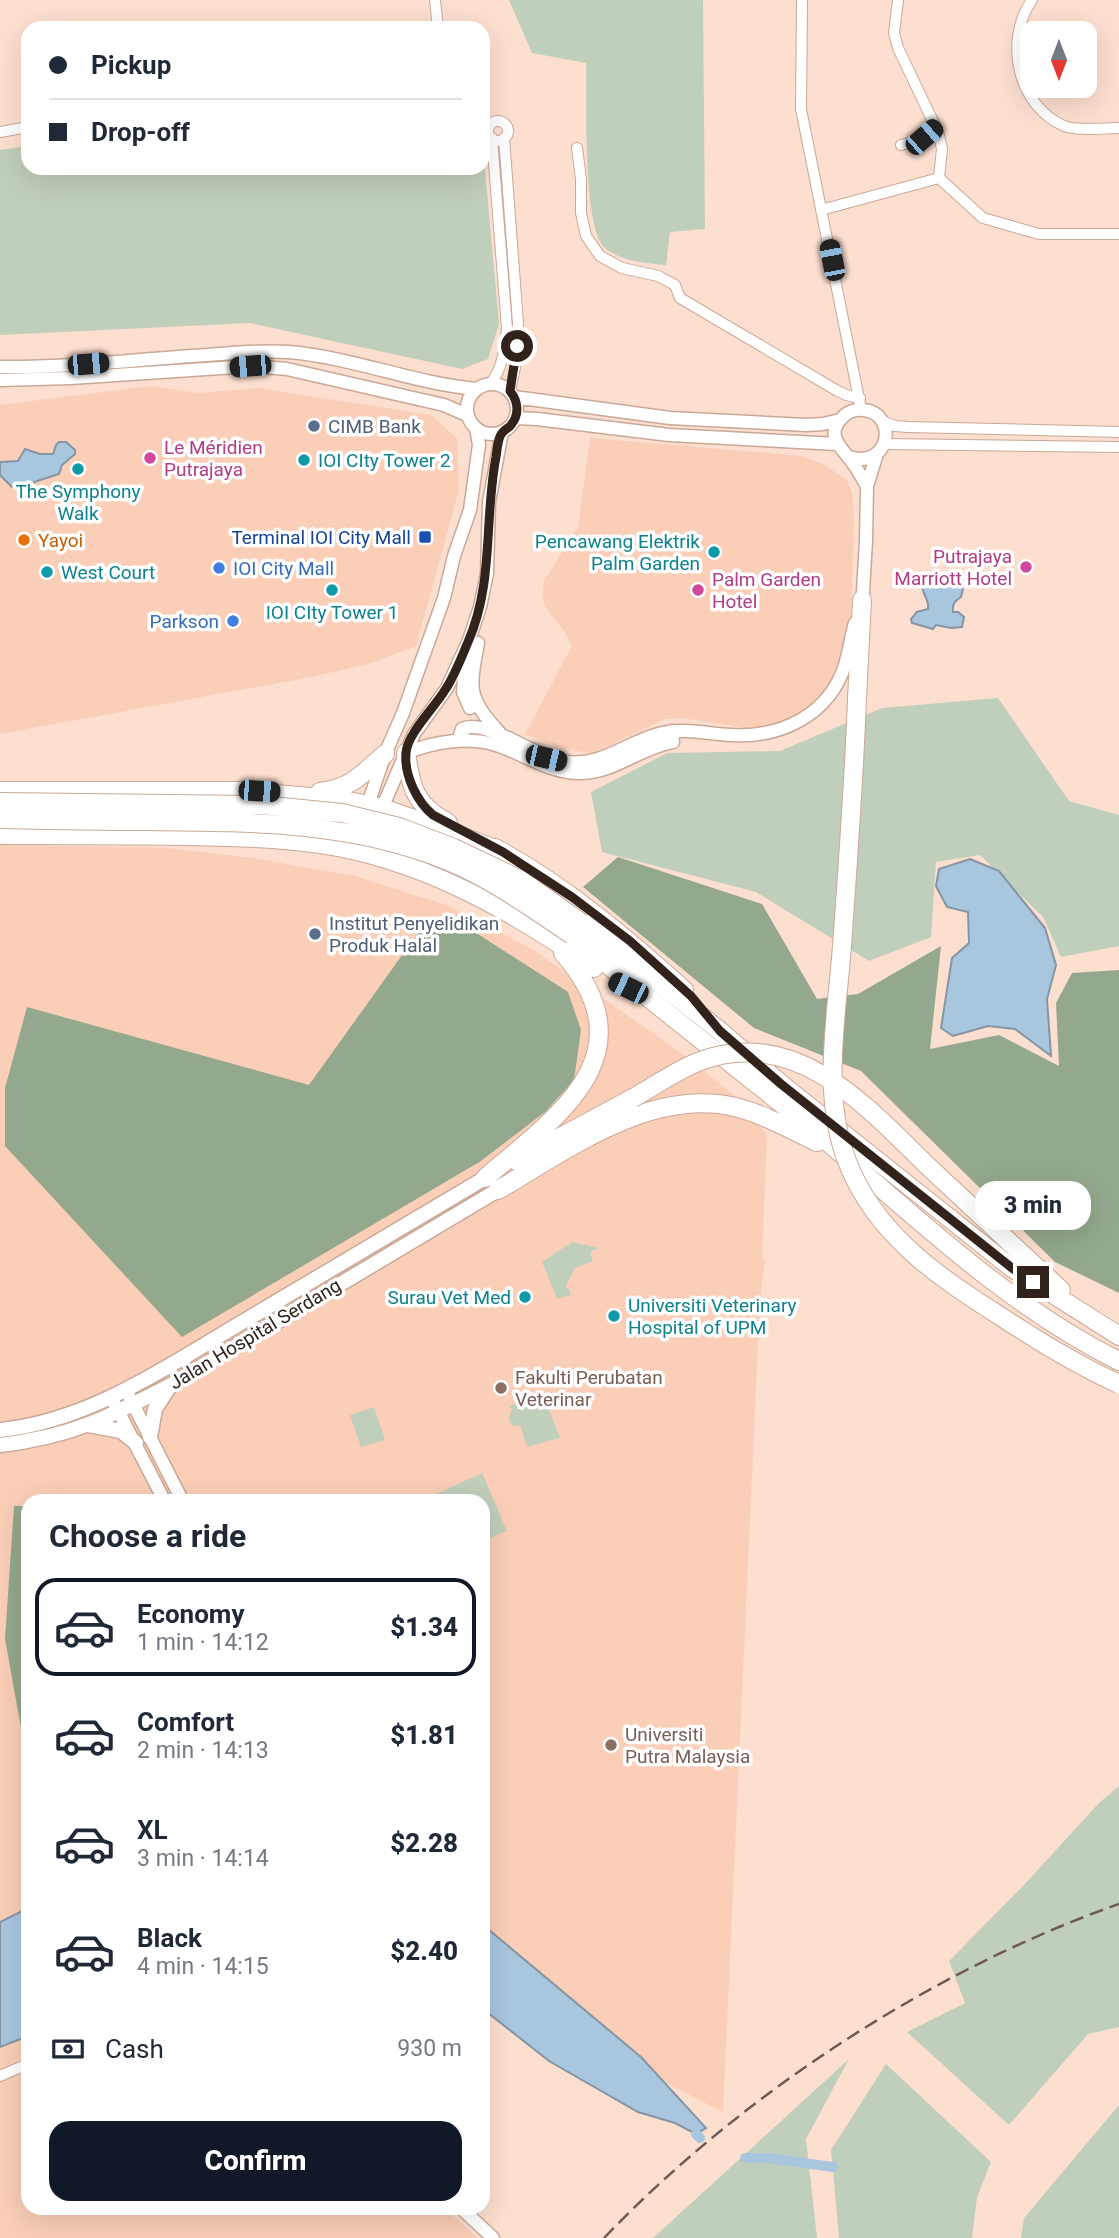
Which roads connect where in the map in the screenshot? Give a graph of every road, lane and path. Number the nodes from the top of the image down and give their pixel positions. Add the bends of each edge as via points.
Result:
1 (435, 0) edge
2 (802, 0) edge
3 (898, 0) edge
4 (1032, 0) edge
5 (437, 21) edge
6 (490, 124) edge
7 (935, 127) junction
8 (21, 128) edge
9 (1119, 128) edge
10 (0, 132) edge
11 (490, 136) edge
12 (492, 138) junction
13 (504, 138) junction
14 (901, 145) dead end
15 (578, 148) dead end
16 (939, 178) junction
17 (821, 210) junction
18 (1119, 234) edge
19 (0, 367) edge
20 (0, 380) edge
21 (490, 384) junction
22 (476, 389) junction
23 (512, 394) junction
24 (861, 404) junction
25 (467, 415) junction
26 (516, 418) junction
27 (840, 420) junction
28 (882, 421) junction
29 (476, 428) junction
30 (502, 432) junction
31 (1119, 432) edge
32 (837, 444) junction
33 (1119, 447) edge
34 (881, 449) junction
35 (849, 457) junction
36 (867, 486) junction
37 (862, 600) junction
38 (473, 641) junction
39 (489, 730) junction
40 (504, 737) junction
41 (468, 741) junction
42 (406, 752) junction
43 (385, 754) junction
44 (545, 762) junction
45 (0, 791) edge
46 (302, 795) junction
47 (0, 802) edge
48 (375, 806) junction
49 (0, 819) edge
50 (0, 835) edge
51 (360, 852) junction
52 (503, 852) junction
53 (577, 929) junction
54 (547, 934) junction
55 (643, 995) junction
56 (720, 1031) junction
57 (836, 1151) junction
58 (491, 1184) junction
59 (1095, 1322) junction
60 (1119, 1336) edge
61 (1119, 1361) edge
62 (1119, 1384) edge
63 (171, 1385) junction
64 (125, 1389) junction
65 (111, 1396) junction
66 (134, 1405) junction
67 (120, 1412) junction
68 (89, 1425) junction
69 (0, 1430) edge
70 (150, 1437) junction
71 (136, 1443) junction
72 (0, 1445) edge
73 (161, 1494) edge
74 (179, 1494) edge
75 (21, 2067) edge
76 (0, 2076) edge
77 (469, 2215) edge
78 (494, 2238) edge

1 - 5 street
2 - 17 street via 801,109
3 - 7 street via 894,26 898,48
4 - 9 street via 1018,39 1020,77 1036,107 1066,127
6 - 13 street via 503,122 508,130
7 - 14 street via 917,141
7 - 16 street via 942,149
8 - 10 street
11 - 12 street
12 - 13 street
12 - 21 street via 507,328 505,348
13 - 23 street via 518,323
15 - 24 street via 581,212 586,236 600,256 675,285 680,298
16 - 17 street
16 - 18 street via 984,218 1040,234
17 - 24 street
19 - 22 street via 287,352
20 - 25 street via 250,366 287,369 444,405
21 - 22 street
21 - 23 street
22 - 25 street via 468,401
23 - 26 street
23 - 27 street via 670,418 823,424
24 - 27 street
24 - 28 street
25 - 29 street
26 - 30 street
26 - 32 street via 669,435
27 - 32 street
28 - 31 street via 908,427
28 - 34 street
29 - 30 street via 488,434
29 - 43 street via 479,445 470,510 444,598
30 - 38 street via 489,502 487,574
32 - 35 street
33 - 34 street
34 - 35 street via 867,459
34 - 36 street
35 - 36 street
36 - 37 street
37 - 44 street via 835,687 810,715 794,725 758,734 658,734 606,758 577,764
37 - 62 highway, bridge via 834,1049 833,1103 847,1161 884,1225 942,1279 1053,1350
38 - 39 street via 463,692
38 - 40 street via 473,699
38 - 42 street
39 - 40 street
39 - 41 street via 465,727 460,735
40 - 44 street
41 - 42 street via 434,743
41 - 44 street
42 - 48 street
42 - 52 highway via 411,782 424,808
43 - 46 highway via 354,783
43 - 48 street
45 - 46 highway
46 - 48 highway
47 - 53 highway, bridge via 262,806 342,813 400,827 521,880
48 - 51 street
48 - 52 highway
49 - 53 highway, bridge via 247,821 338,830 450,862
50 - 51 highway via 242,836
51 - 54 highway via 447,880
52 - 56 highway via 630,941 691,996
53 - 55 highway
53 - 56 highway
54 - 55 highway via 613,981
54 - 58 highway via 593,997 598,1020 596,1055 571,1101
55 - 57 highway
56 - 59 highway via 1012,1268
57 - 58 highway via 764,1116 736,1107 698,1104 657,1108 613,1123
57 - 61 highway via 1010,1294
58 - 59 highway, bridge via 710,1057 764,1052 805,1065 845,1089
58 - 63 main road, Jalan Hospital Serdang
58 - 64 main road, Jalan Hospital Serdang
59 - 60 highway
63 - 66 main road, Jalan Hospital Serdang
63 - 70 main road via 155,1409
64 - 65 main road, Jalan Hospital Serdang
64 - 66 street
65 - 67 street
65 - 69 main road, Jalan Hospital Serdang via 50,1422
66 - 67 main road, Jalan Hospital Serdang
66 - 70 street
67 - 68 main road, Jalan Hospital Serdang
67 - 71 street
68 - 71 main road via 121,1431
68 - 72 main road, Jalan Hospital Serdang via 54,1437
70 - 74 street
71 - 73 street
75 - 76 street
77 - 78 street

